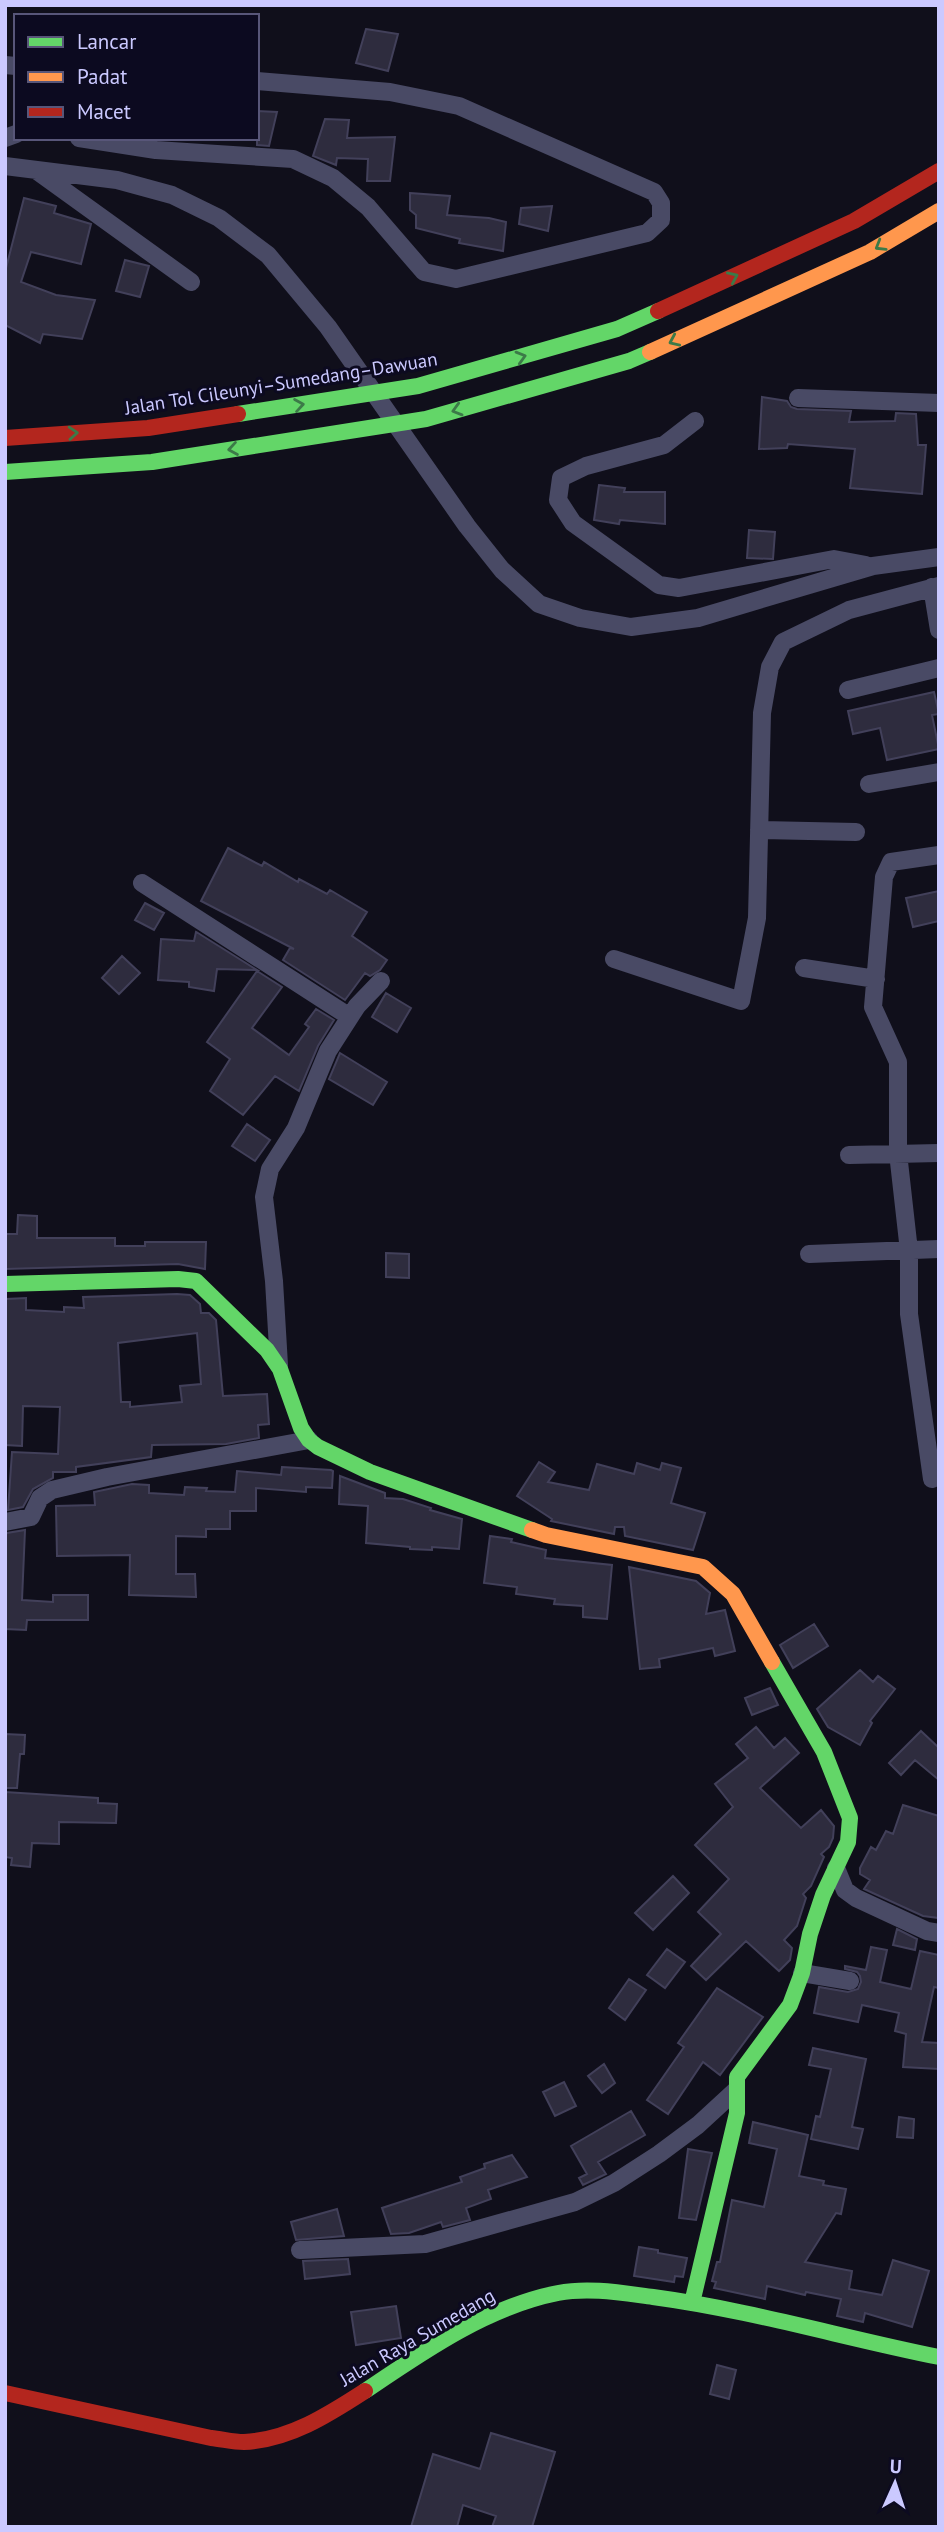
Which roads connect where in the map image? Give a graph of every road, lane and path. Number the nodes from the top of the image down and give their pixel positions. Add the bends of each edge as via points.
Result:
1 (259, 81) edge
2 (92, 140) edge
3 (5, 166) edge
4 (34, 169) junction
5 (939, 171) edge
6 (939, 211) edge
7 (191, 282) dead end
8 (798, 398) dead end
9 (939, 403) edge
10 (695, 421) dead end
11 (5, 438) edge
12 (5, 472) edge
13 (939, 557) edge
14 (873, 566) junction
15 (935, 587) edge
16 (939, 630) edge
17 (939, 668) edge
18 (848, 690) dead end
19 (939, 772) edge
20 (869, 784) dead end
21 (759, 830) junction
22 (856, 832) dead end
23 (939, 855) edge
24 (142, 883) dead end
25 (614, 959) dead end
26 (804, 968) dead end
27 (876, 979) junction
28 (381, 981) dead end
29 (350, 1017) junction
30 (898, 1153) junction
31 (939, 1153) edge
32 (849, 1155) dead end
33 (939, 1249) edge
34 (909, 1251) junction
35 (809, 1254) dead end
36 (5, 1284) edge
37 (280, 1369) junction
38 (309, 1440) junction
39 (932, 1479) dead end
40 (5, 1522) edge
41 (836, 1868) junction
42 (939, 1933) edge
43 (802, 1973) junction
44 (850, 1981) dead end
45 (736, 2090) junction
46 (300, 2250) dead end
47 (692, 2302) junction
48 (939, 2357) edge
49 (5, 2393) edge

1 - 2 street via 390,92 459,106 654,192 661,203 661,220 647,233 456,279 424,272 368,207 333,178 293,159 156,150
3 - 4 street
4 - 7 street
4 - 14 street via 117,180 172,195 219,218 268,255 328,327 467,526 502,570 539,604 580,618 631,627 698,618
11 -> 5 main road, Jalan Tol Cileunyi–Sumedang–Dawuan via 148,428 418,386 564,345 617,329 854,222
6 -> 12 main road via 870,252 629,361 426,419 152,462
8 - 9 street
10 - 14 street via 664,445 586,466 561,478 558,499 573,523 659,586 679,587 834,559
13 - 14 street
15 - 16 street
15 - 21 street via 849,610 783,642 770,667 762,713
17 - 18 street
19 - 20 street
21 - 22 street
21 - 25 street via 757,918 741,1001
23 - 27 street via 891,862 884,877
24 - 29 street
26 - 27 street
27 - 30 street via 873,1007 898,1062
28 - 29 street
29 - 37 street via 328,1051 296,1128 270,1169 264,1197
30 - 31 street
30 - 32 street
30 - 34 street
33 - 34 street
34 - 35 street
34 - 39 street via 909,1314
36 - 37 main road via 197,1281 267,1349
37 - 38 main road
38 - 40 street via 52,1490 40,1498 31,1517
38 - 41 main road via 370,1472 546,1535 703,1567 721,1580 824,1752 850,1818 848,1842
41 - 42 street via 845,1890 856,1898
41 - 43 main road via 810,1934
43 - 44 street
43 - 45 main road via 790,2005 737,2077
45 - 46 street via 659,2154 575,2202 425,2244
45 - 47 main road via 737,2113
47 - 48 main road, Jalan Raya Sumedang
47 - 49 main road, Jalan Raya Sumedang via 561,2292 512,2305 402,2366 311,2425 268,2439 211,2438

